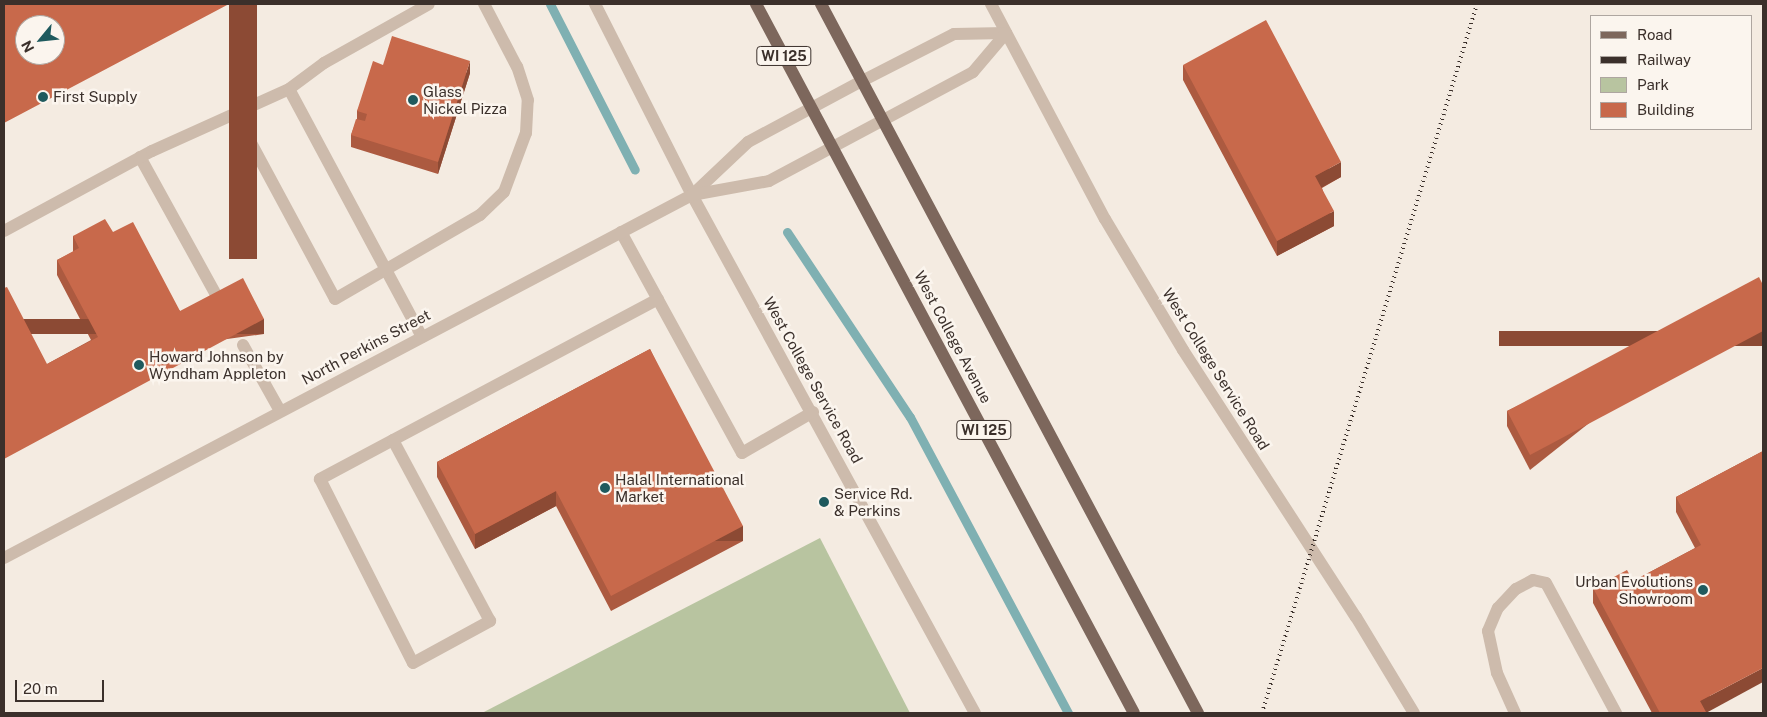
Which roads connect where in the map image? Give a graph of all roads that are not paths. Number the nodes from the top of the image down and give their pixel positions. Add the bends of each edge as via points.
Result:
1 (429, 4) edge
2 (484, 4) edge
3 (595, 4) edge
4 (756, 4) edge
5 (821, 4) edge
6 (991, 4) edge
7 (1006, 33) junction
8 (862, 81) junction
9 (289, 89) junction
10 (812, 108) junction
11 (235, 113) junction
12 (884, 121) junction
13 (833, 148) junction
14 (140, 157) junction
15 (692, 195) junction
16 (4, 231) edge
17 (621, 232) junction
18 (385, 267) junction
19 (658, 299) junction
20 (221, 304) edge
21 (422, 336) junction
22 (243, 345) edge
23 (280, 411) junction
24 (813, 412) junction
25 (393, 440) junction
26 (4, 558) edge
27 (976, 713) edge
28 (1134, 713) edge
29 (1198, 713) edge
30 (1414, 713) edge
31 (1515, 713) edge
32 (1616, 713) edge

1 - 9 street via 324,63
2 - 18 street via 518,67 528,100 526,133 504,192 480,214
3 - 15 street, West College Service Road
4 - 10 main road, West College Avenue / WI 125
5 - 8 main road
6 - 7 street, West College Service Road
7 - 8 street via 954,34
7 - 12 street via 973,72
7 - 30 street, West College Service Road via 1104,219 1183,350 1356,617
8 - 10 street
8 - 12 main road
9 - 11 street
9 - 18 street
10 - 13 main road, West College Avenue / WI 125
10 - 15 street via 748,142
11 - 14 street
11 - 18 street via 335,298
12 - 13 street
12 - 29 main road
13 - 15 street via 769,181
13 - 28 main road, West College Avenue / WI 125
14 - 16 street
14 - 20 street
15 - 17 street, North Perkins Street
15 - 24 street, West College Service Road
17 - 19 street
17 - 21 street, North Perkins Street
18 - 21 street
19 - 24 street via 742,453
19 - 25 street
21 - 23 street, North Perkins Street
22 - 23 street
23 - 26 street, North Perkins Street
24 - 27 street, West College Service Road
25 - 25 street via 490,621 413,663 320,479
31 - 32 street via 1497,673 1488,631 1498,608 1516,590 1533,580 1546,583

